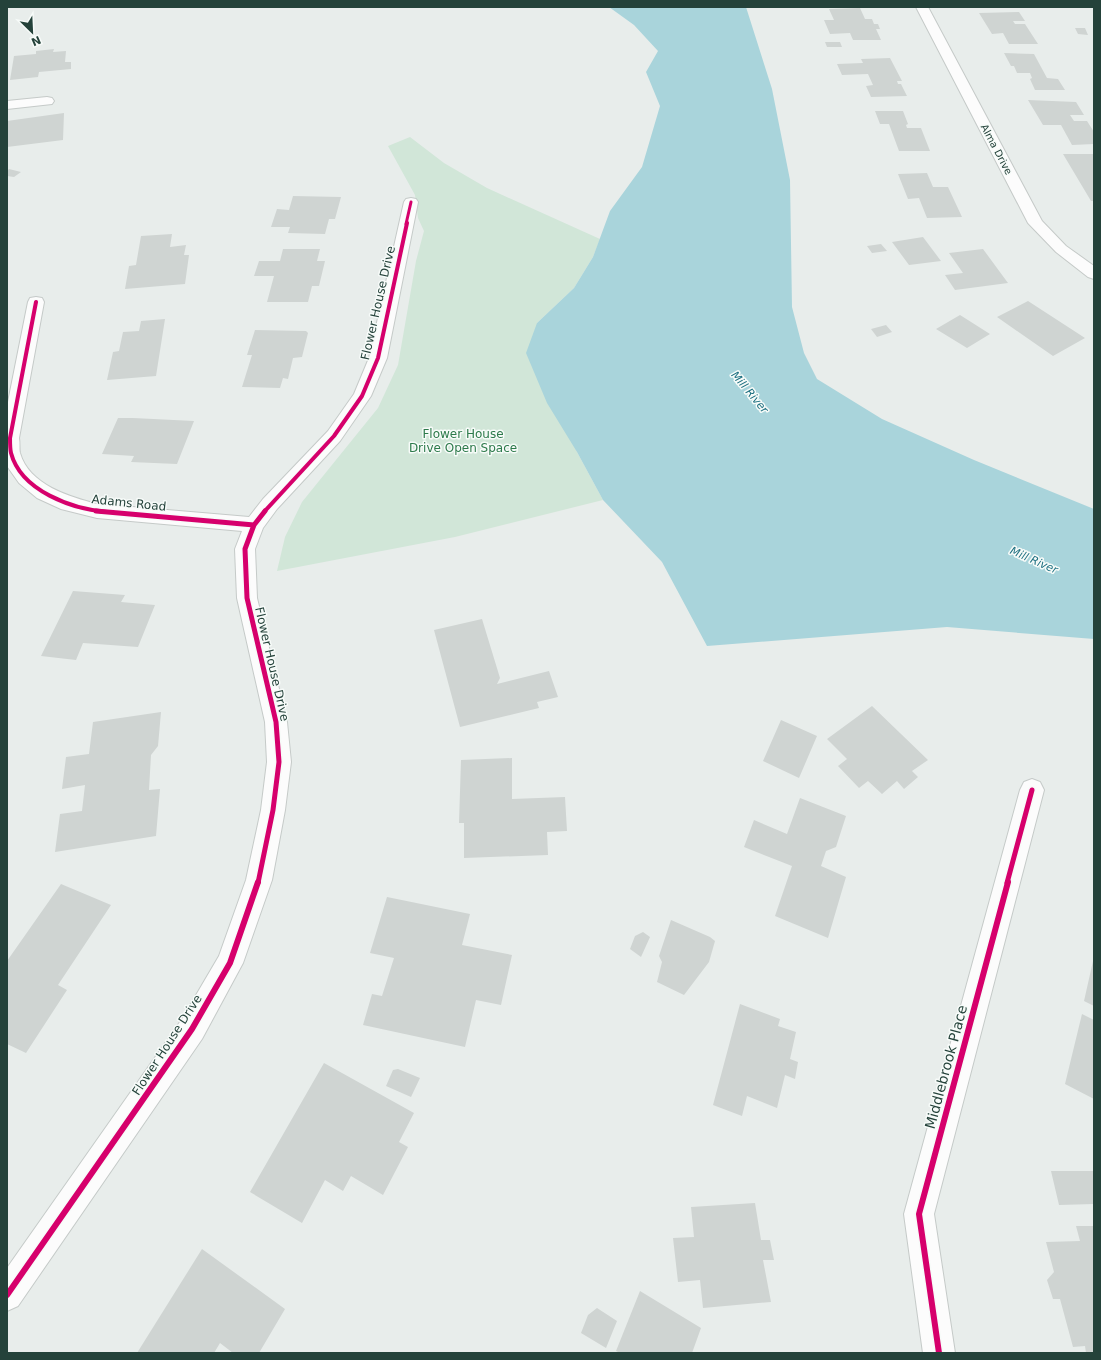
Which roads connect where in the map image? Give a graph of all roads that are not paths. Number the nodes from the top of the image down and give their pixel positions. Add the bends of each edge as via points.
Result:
1 (922, 7) edge
2 (47, 101) dead end
3 (7, 105) edge
4 (411, 202) dead end
5 (1094, 274) edge
6 (36, 302) dead end
7 (254, 525) junction
8 (1032, 790) dead end
9 (7, 1295) edge
10 (939, 1353) edge

1 - 5 street, Alma Drive via 1036,223 1061,249
2 - 3 street
4 - 7 street, Flower House Drive via 378,358 362,396 334,436 270,504
6 - 7 street, Adams Road via 10,438 11,454 26,478 44,493 68,504 96,511
7 - 9 street, Flower House Drive via 245,549 244,574 247,598 276,722 279,762 273,810 259,880 230,963 192,1030
8 - 10 street, Middlebrook Place via 919,1214

